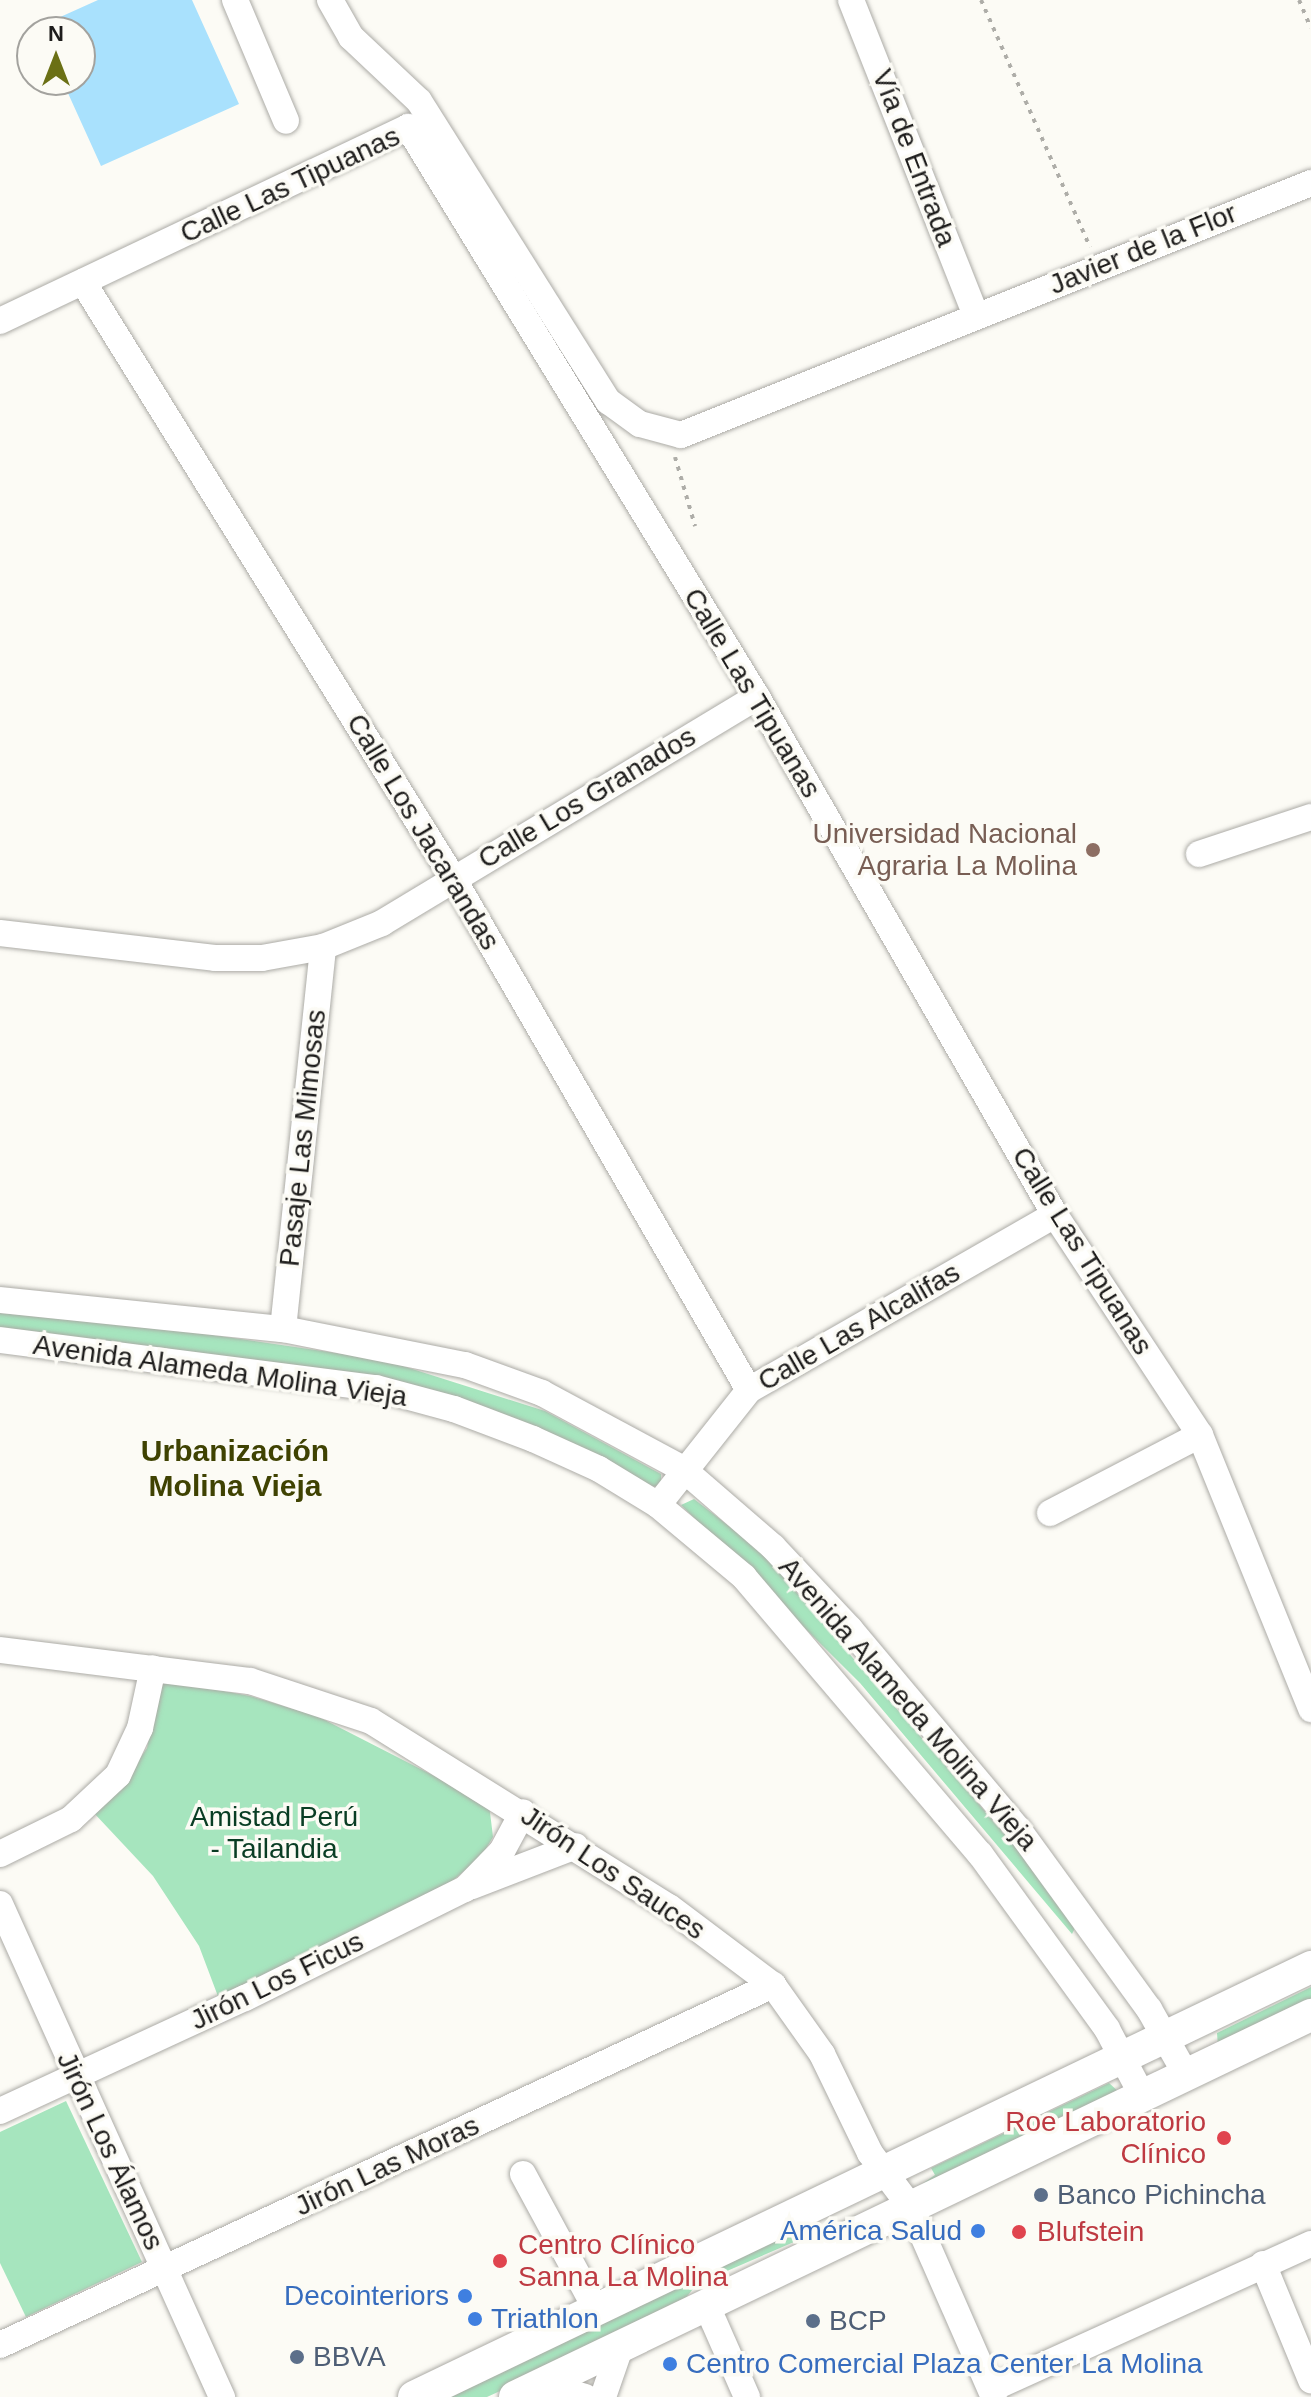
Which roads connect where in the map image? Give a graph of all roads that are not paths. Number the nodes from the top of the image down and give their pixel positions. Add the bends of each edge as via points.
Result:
1 (235, 0) edge
2 (330, 0) edge
3 (851, 0) edge
4 (286, 121) dead end
5 (1311, 183) edge
6 (83, 282) junction
7 (976, 316) junction
8 (0, 321) edge
9 (757, 697) junction
10 (1311, 817) edge
11 (1199, 854) dead end
12 (453, 878) junction
13 (0, 933) edge
14 (323, 947) junction
15 (1055, 1215) junction
16 (0, 1300) edge
17 (283, 1329) junction
18 (0, 1340) edge
19 (749, 1390) junction
20 (1200, 1435) junction
21 (683, 1469) junction
22 (658, 1505) junction
23 (1050, 1513) dead end
24 (0, 1650) edge
25 (153, 1668) junction
26 (1311, 1709) edge
27 (523, 1812) junction
28 (576, 1846) junction
29 (0, 1854) edge
30 (465, 1889) junction
31 (0, 1904) edge
32 (1097, 1935) junction
33 (1058, 1959) junction
34 (1311, 1967) edge
35 (773, 1985) junction
36 (1234, 2001) junction
37 (1311, 2015) edge
38 (1164, 2035) junction
39 (1236, 2049) junction
40 (1124, 2056) junction
41 (1185, 2073) junction
42 (74, 2077) junction
43 (1142, 2095) junction
44 (0, 2111) edge
45 (882, 2171) junction
46 (523, 2174) dead end
47 (910, 2206) junction
48 (798, 2210) junction
49 (1311, 2244) edge
50 (811, 2251) junction
51 (1263, 2264) junction
52 (165, 2269) junction
53 (706, 2304) junction
54 (596, 2309) junction
55 (0, 2345) edge
56 (621, 2345) junction
57 (1311, 2380) edge
58 (528, 2390) edge
59 (992, 2393) edge
60 (222, 2397) edge
61 (414, 2397) edge
62 (585, 2397) edge
63 (603, 2397) edge
64 (747, 2397) edge

1 - 4 street
2 - 7 street, Javier de la Flor via 351,37 419,101 608,401 640,424 681,435
3 - 7 street, Vía de Entrada
5 - 7 street, Javier de la Flor
6 - 8 street, Calle Las Tipuanas
6 - 9 street, Calle Las Tipuanas via 408,127
6 - 12 street, Calle Los Jacarandas
9 - 12 street, Calle Los Granados
9 - 15 street, Calle Las Tipuanas
10 - 11 street
12 - 14 street, Calle Los Granados via 382,923
12 - 19 street, Calle Los Jacarandas
13 - 14 street, Calle Los Granados via 215,958 262,958
14 - 17 street, Pasaje Las Mimosas
15 - 19 street, Calle Las Alcalifas
15 - 20 street, Calle Las Tipuanas
16 - 17 street, Avenida Alameda Molina Vieja
17 - 21 street, Avenida Alameda Molina Vieja via 465,1365 542,1393
18 - 22 street, Avenida Alameda Molina Vieja via 376,1388 454,1409 533,1439 599,1469
19 - 21 street, Calle Las Alcalifas
20 - 23 street
20 - 26 street, Calle Las Tipuanas
21 - 22 street, Calle Las Alcalifas
21 - 32 street, Avenida Alameda Molina Vieja via 773,1547 850,1629 1018,1829
22 - 33 street, Avenida Alameda Molina Vieja via 744,1577 817,1658 980,1854
24 - 25 street, Jirón Los Sauces
25 - 27 street, Jirón Los Sauces via 250,1681 338,1708 371,1721
25 - 29 street via 140,1728 118,1775 71,1819
27 - 28 street, Jirón Los Sauces
27 - 30 street, Jirón Los Ficus via 502,1851
28 - 30 street
28 - 35 street, Jirón Los Sauces
30 - 42 street, Jirón Los Ficus
31 - 42 street, Jirón Los Álamos
32 - 33 street
32 - 38 street, Avenida Alameda Molina Vieja
33 - 40 street, Avenida Alameda Molina Vieja
34 - 36 main road
35 - 45 street, Jirón Los Sauces via 822,2054
35 - 52 street, Jirón Las Moras
36 - 38 main road
36 - 39 main road via 1206,2030 1211,2046
37 - 39 main road
38 - 40 main road
38 - 41 street, Avenida Alameda Molina Vieja
39 - 41 main road
40 - 43 street, Avenida Alameda Molina Vieja
40 - 45 main road
41 - 43 main road
42 - 44 street, Jirón Los Ficus
42 - 52 street, Jirón Los Álamos
43 - 47 main road
45 - 47 street, Jirón Los Sauces
45 - 48 main road
46 - 54 street
47 - 50 main road
47 - 59 street, Jirón Los Sauces
48 - 50 main road
48 - 54 main road
49 - 51 street
50 - 53 main road
51 - 57 street
51 - 59 street
52 - 55 street, Jirón Las Moras
52 - 60 street, Jirón Los Álamos
53 - 56 main road
53 - 64 street
54 - 61 main road
56 - 58 main road
56 - 63 street
58 - 62 street

